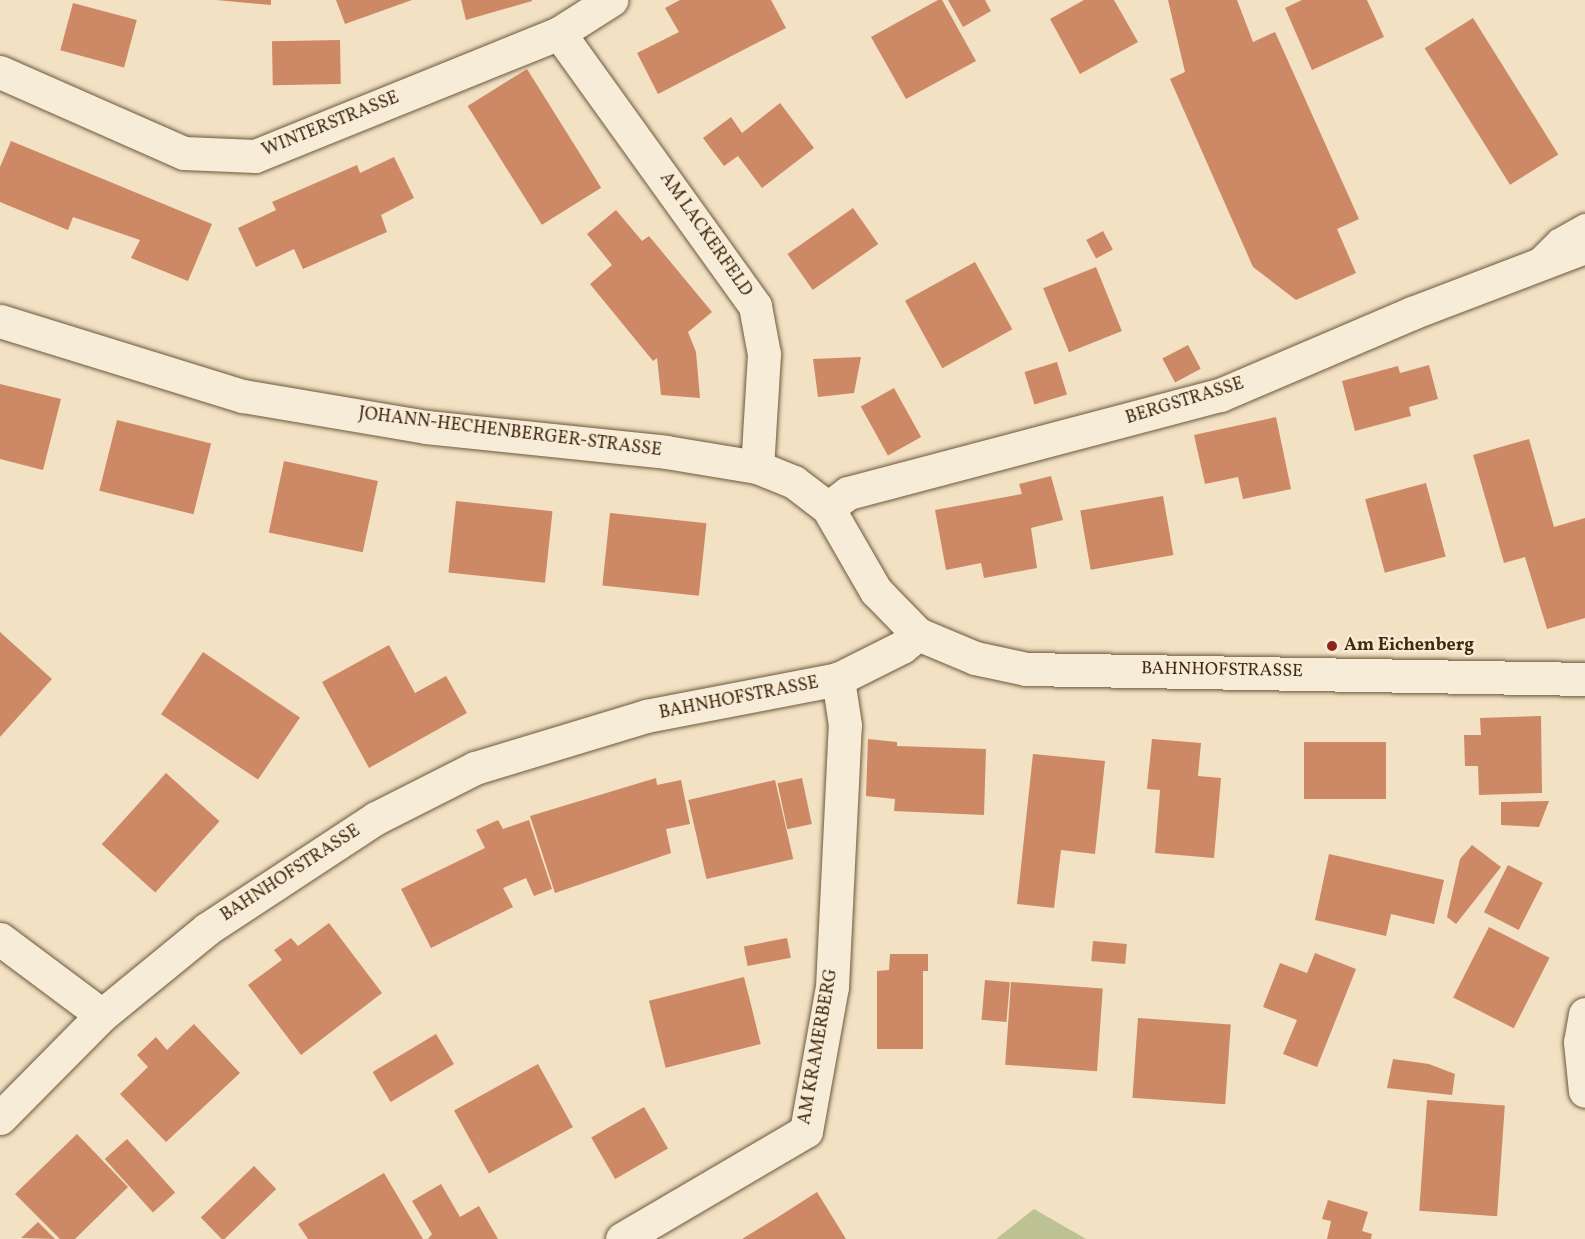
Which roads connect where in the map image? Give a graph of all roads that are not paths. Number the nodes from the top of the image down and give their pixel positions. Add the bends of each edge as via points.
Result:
1 (611, 0) edge
2 (559, 33) junction
3 (0, 72) edge
4 (1585, 225) edge
5 (1585, 247) edge
6 (1533, 265) junction
7 (0, 321) edge
8 (757, 467) junction
9 (828, 508) junction
10 (918, 634) junction
11 (1585, 679) edge
12 (838, 680) junction
13 (0, 939) edge
14 (1585, 1014) edge
15 (102, 1015) junction
16 (1585, 1091) edge
17 (0, 1118) edge
18 (622, 1239) edge

1 - 2 street, WINTERSTRASSE
2 - 3 street, WINTERSTRASSE via 255,156 184,153
2 - 8 street, AM LACKERFELD via 755,306 764,354
4 - 6 lane, BERGSTRASSE via 1557,240
5 - 6 street, BERGSTRASSE
6 - 9 street, BERGSTRASSE via 1220,395 848,493
7 - 8 street, JOHANN-HECHENBERGER-STRASSE via 243,396 426,427 666,452
8 - 9 street, JOHANN-HECHENBERGER-STRASSE via 794,482
9 - 10 street, JOHANN-HECHENBERGER-STRASSE via 876,591
10 - 11 street, BAHNHOFSTRASSE via 975,658 1026,669
10 - 12 street, BAHNHOFSTRASSE via 902,647
12 - 15 street, BAHNHOFSTRASSE via 646,717 476,768 376,818 306,862 207,929
12 - 18 street, AM KRAMERBERG via 845,725 832,987 806,1131
13 - 15 street
14 - 16 street via 1580,1042
15 - 17 street, BAHNHOFSTRASSE

